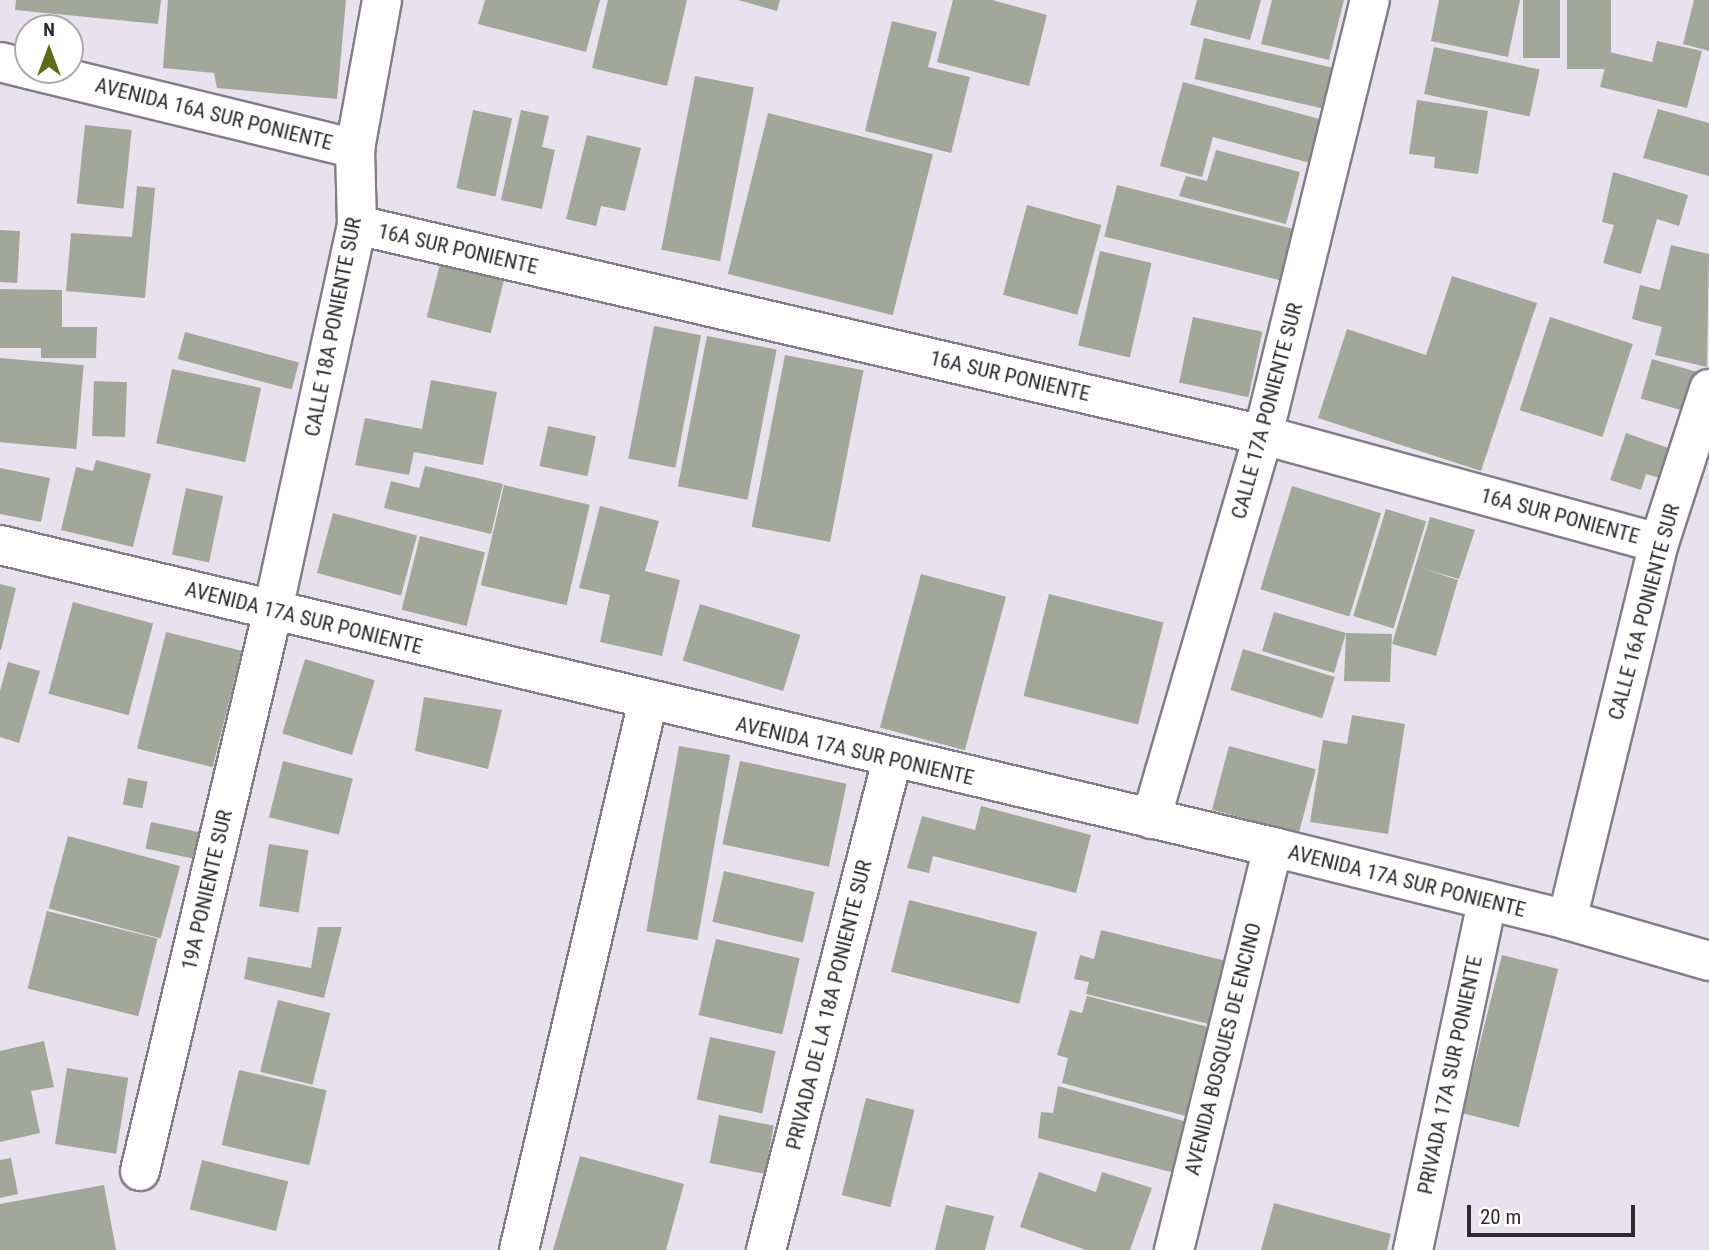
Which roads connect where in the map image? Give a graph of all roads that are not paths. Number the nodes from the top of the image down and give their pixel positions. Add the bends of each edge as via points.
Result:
1 (382, 0) edge
2 (1370, 0) edge
3 (84, 83) edge
4 (355, 149) junction
5 (357, 225) junction
6 (1709, 389) edge
7 (1263, 435) junction
8 (1660, 543) junction
9 (0, 545) edge
10 (273, 610) junction
11 (648, 701) junction
12 (892, 760) junction
13 (1151, 820) junction
14 (1273, 847) junction
15 (1487, 901) junction
16 (1567, 920) junction
17 (1709, 961) edge
18 (140, 1171) dead end
19 (519, 1250) edge
20 (766, 1250) edge
21 (1174, 1250) edge
22 (1413, 1250) edge

1 - 4 street, CALLE 18A PONIENTE SUR
2 - 7 street, CALLE 17A PONIENTE SUR
3 - 4 street, AVENIDA 16A SUR PONIENTE
4 - 5 street, CALLE 18A PONIENTE SUR
5 - 7 street, 16A SUR PONIENTE
5 - 10 street, CALLE 18A PONIENTE SUR
6 - 8 street, CALLE 16A PONIENTE SUR
7 - 8 street, 16A SUR PONIENTE
7 - 13 street, CALLE 17A PONIENTE SUR
8 - 16 street, CALLE 16A PONIENTE SUR
9 - 10 street, AVENIDA 17A SUR PONIENTE
10 - 11 street, AVENIDA 17A SUR PONIENTE
10 - 18 street, 19A PONIENTE SUR
11 - 12 street, AVENIDA 17A SUR PONIENTE
11 - 19 street
12 - 13 street, AVENIDA 17A SUR PONIENTE
12 - 20 street, PRIVADA DE LA 18A PONIENTE SUR
13 - 14 street, AVENIDA 17A SUR PONIENTE
14 - 15 street, AVENIDA 17A SUR PONIENTE
14 - 21 street, AVENIDA BOSQUES DE ENCINO
15 - 16 street, AVENIDA 17A SUR PONIENTE
15 - 22 street, PRIVADA 17A SUR PONIENTE
16 - 17 street, AVENIDA 17A SUR PONIENTE

